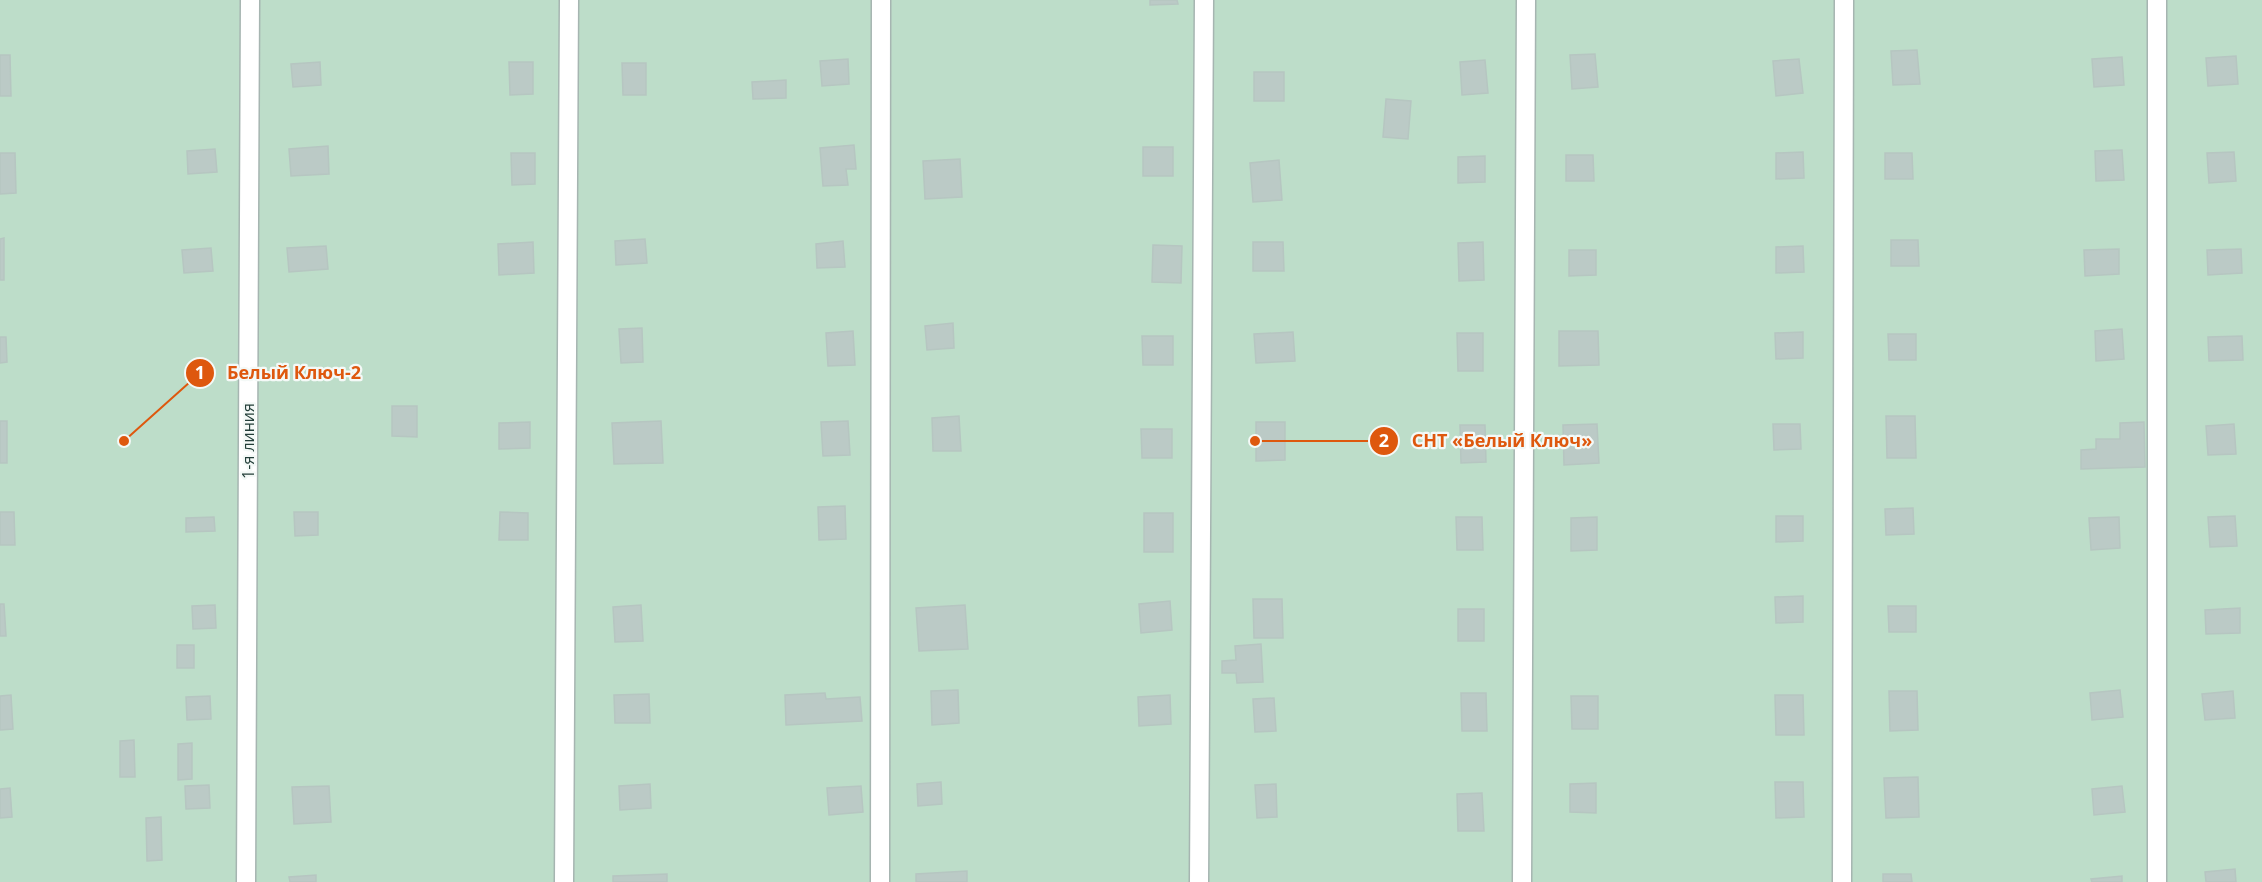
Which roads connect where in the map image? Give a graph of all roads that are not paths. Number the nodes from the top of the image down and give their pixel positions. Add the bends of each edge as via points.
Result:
1 (250, 0) edge
2 (569, 0) edge
3 (881, 0) edge
4 (1204, 0) edge
5 (1526, 0) edge
6 (1844, 0) edge
7 (2157, 0) edge
8 (246, 882) edge
9 (564, 882) edge
10 (879, 882) edge
11 (1198, 882) edge
12 (1522, 882) edge
13 (1842, 882) edge
14 (2157, 882) edge

1 - 8 street, 1-я линия
2 - 9 street
3 - 10 street
4 - 11 street
5 - 12 street
6 - 13 street
7 - 14 street

